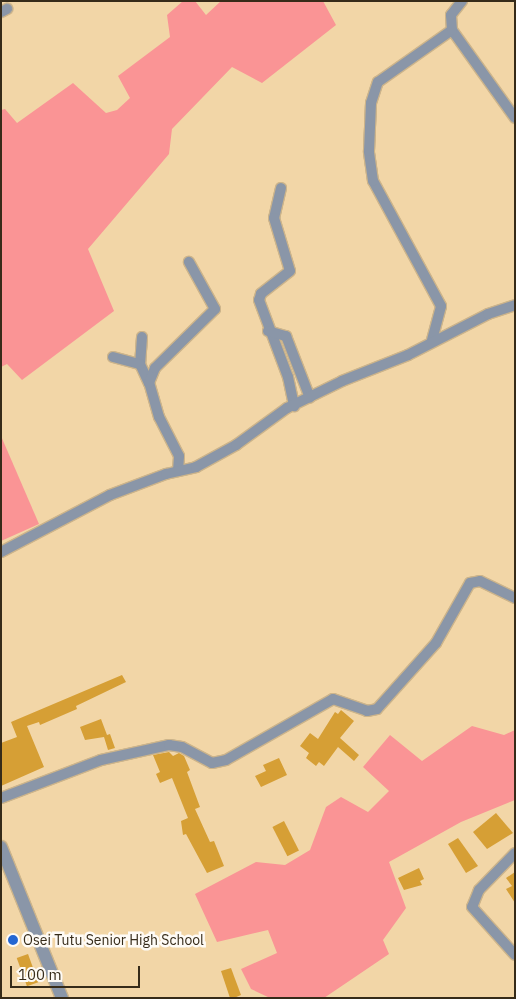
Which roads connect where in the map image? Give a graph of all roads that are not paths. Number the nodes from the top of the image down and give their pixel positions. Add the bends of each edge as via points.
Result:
1 (462, 1) edge
2 (452, 30) junction
3 (515, 118) edge
4 (281, 188) dead end
5 (189, 262) dead end
6 (515, 305) edge
7 (268, 331) junction
8 (142, 337) dead end
9 (432, 340) junction
10 (113, 357) dead end
11 (140, 364) junction
12 (149, 383) junction
13 (310, 398) junction
14 (294, 406) junction
15 (178, 471) junction
16 (1, 552) edge
17 (515, 598) edge
18 (1, 798) edge
19 (1, 847) edge
20 (515, 853) edge
21 (515, 955) edge
22 (62, 998) edge

1 - 2 street via 451,16
2 - 3 street
2 - 9 street via 378,82 371,103 369,151 373,181 440,306
4 - 7 street via 274,218 290,271 259,297
5 - 12 street via 215,309 155,368
6 - 9 street
7 - 13 street via 286,336
7 - 14 street via 288,377
8 - 11 street
9 - 13 street via 408,355 342,381
10 - 11 street
11 - 12 street
12 - 15 street via 159,417 179,456
13 - 14 street
14 - 15 street via 281,411 236,445 196,467
15 - 16 street via 110,495
17 - 18 street via 480,581 470,582 436,643 377,709 367,711 333,699 226,760 212,763 182,747 169,745 101,760
19 - 22 street
20 - 21 street via 479,890 472,907

